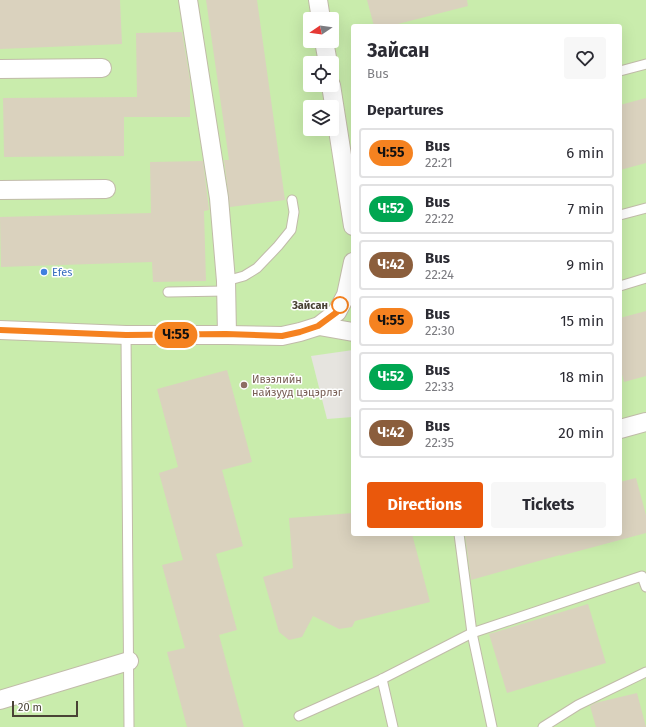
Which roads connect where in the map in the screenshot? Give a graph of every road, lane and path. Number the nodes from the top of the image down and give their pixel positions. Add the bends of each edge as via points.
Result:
1 (188, 0) edge
2 (318, 0) edge
3 (320, 12) edge
4 (646, 64) edge
5 (102, 68) dead end
6 (0, 70) edge
7 (622, 70) edge
8 (333, 92) edge
9 (348, 164) edge
10 (106, 189) dead end
11 (0, 190) edge
12 (292, 200) dead end
13 (351, 201) edge
14 (646, 208) edge
15 (622, 214) edge
16 (351, 271) edge
17 (646, 278) edge
18 (622, 285) edge
19 (226, 286) junction
20 (168, 292) dead end
21 (318, 326) junction
22 (0, 330) edge
23 (351, 332) edge
24 (226, 334) junction
25 (126, 335) junction
26 (646, 422) edge
27 (622, 428) edge
28 (459, 536) edge
29 (646, 587) edge
30 (472, 633) junction
31 (129, 661) junction
32 (646, 672) edge
33 (382, 679) junction
34 (0, 700) edge
35 (299, 716) dead end
36 (129, 727) edge
37 (394, 727) edge
38 (492, 727) edge
39 (543, 727) edge

1 - 19 street via 219,198
2 - 3 street
4 - 7 lane
5 - 6 street
8 - 9 street
9 - 13 street
10 - 11 street
12 - 19 lane via 294,212 291,230 257,268
14 - 15 lane
16 - 21 street via 346,295 337,312
17 - 18 lane
19 - 20 lane
19 - 24 street
21 - 23 street
21 - 24 street via 282,336
22 - 25 street
24 - 25 street
25 - 31 lane
26 - 27 street
28 - 30 lane
29 - 30 lane via 642,576
30 - 33 lane
30 - 38 lane
31 - 34 street
31 - 36 lane
32 - 39 lane via 578,705
33 - 35 lane
33 - 37 lane

